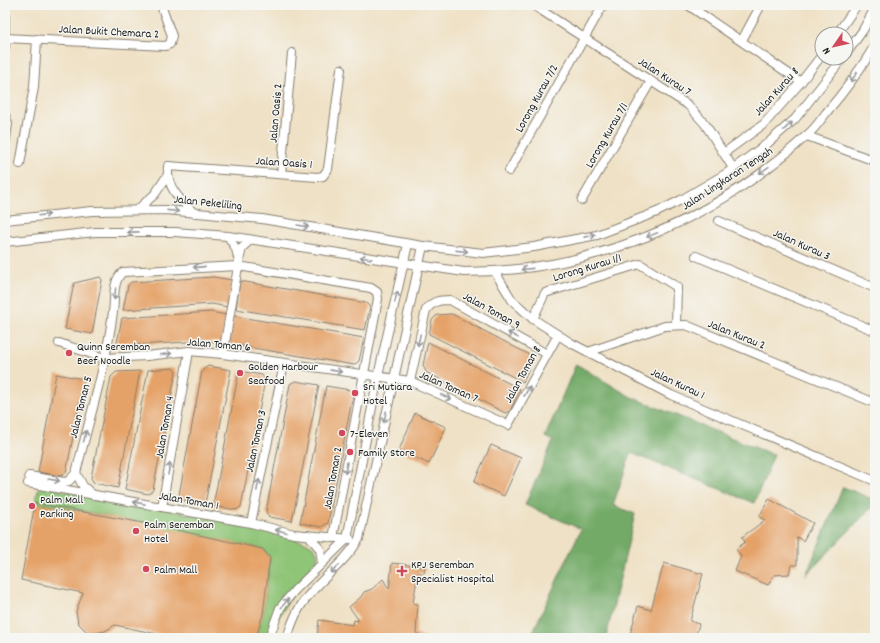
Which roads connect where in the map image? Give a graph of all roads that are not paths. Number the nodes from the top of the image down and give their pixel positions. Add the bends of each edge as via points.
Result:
1 (161, 5) edge
2 (533, 5) edge
3 (603, 5) edge
4 (688, 5) edge
5 (761, 5) edge
6 (857, 5) edge
7 (875, 8) edge
8 (5, 10) edge
9 (843, 26) edge
10 (5, 38) edge
11 (584, 38) junction
12 (37, 39) junction
13 (742, 40) junction
14 (854, 43) edge
15 (875, 44) edge
16 (5, 47) edge
17 (292, 53) dead end
18 (814, 65) edge
19 (837, 66) edge
20 (341, 69) dead end
21 (651, 81) junction
22 (801, 82) junction
23 (5, 115) edge
24 (807, 136) junction
25 (5, 144) edge
26 (724, 152) junction
27 (875, 161) edge
28 (20, 164) dead end
29 (733, 168) junction
30 (509, 171) dead end
31 (282, 174) junction
32 (168, 176) junction
33 (582, 200) dead end
34 (136, 210) junction
35 (194, 213) junction
36 (6, 218) edge
37 (719, 221) dead end
38 (228, 236) junction
39 (250, 240) junction
40 (5, 242) edge
41 (408, 244) junction
42 (423, 246) junction
43 (696, 256) dead end
44 (238, 263) junction
45 (404, 264) junction
46 (418, 266) junction
47 (495, 272) junction
48 (875, 288) edge
49 (533, 319) junction
50 (676, 324) junction
51 (875, 330) edge
52 (558, 335) junction
53 (59, 342) dead end
54 (189, 351) junction
55 (588, 352) junction
56 (223, 354) junction
57 (547, 354) junction
58 (104, 358) junction
59 (284, 364) junction
60 (363, 374) junction
61 (378, 376) junction
62 (393, 378) junction
63 (410, 382) junction
64 (875, 403) edge
65 (508, 425) joint
66 (76, 473) junction
67 (875, 481) edge
68 (344, 482) junction
69 (357, 484) junction
70 (93, 495) junction
71 (162, 507) junction
72 (250, 523) junction
73 (308, 535) junction
74 (333, 538) junction
75 (347, 539) junction
76 (359, 539) junction
77 (322, 563) junction
78 (269, 638) edge
79 (287, 638) edge

1 - 12 street, Jalan Bukit Chemara 2 via 172,36 170,44 165,46
2 - 11 street, Jalan Kurau 7
3 - 11 street, Lorong Kurau 7/2
4 - 13 street
5 - 13 street
6 - 9 street
7 - 14 street
8 - 10 street
10 - 12 street, Jalan Bukit Chemara 2
10 - 16 street
11 - 21 street, Jalan Kurau 7
11 - 30 street, Lorong Kurau 7/2
12 - 28 street via 34,87
13 - 22 street
15 -> 24 street, Jalan Lingkaran Tengah via 845,90
17 - 31 street, Jalan Oasis 2
18 - 22 street, Jalan Kurau 8
29 -> 19 street, Jalan Lingkaran Tengah via 768,143 795,119
20 - 31 street, Jalan Oasis 1 via 326,173 318,177
21 - 26 street, Jalan Kurau 7 via 688,105
21 - 33 street, Lorong Kurau 7/1
22 - 26 street, Jalan Kurau 8 via 764,124
23 - 25 street via 8,124
24 - 27 street
24 -> 47 street, Jalan Lingkaran Tengah via 768,168 709,208 678,224 591,256 532,268
26 - 29 street, Jalan Kurau 7
42 -> 29 street, Jalan Lingkaran Tengah via 483,253 534,247 597,235 681,200
31 - 32 street, Jalan Oasis 1 via 168,166
32 - 34 street, Jalan Oasis 1 via 155,194
32 - 35 street via 175,195
34 -> 35 street, Jalan Pekeliling
36 -> 34 street, Jalan Pekeliling
35 -> 41 street, Jalan Pekeliling via 262,219
37 - 48 street, Jalan Kurau 3
38 - 39 street
38 -> 40 street via 175,232 94,232
38 - 44 street via 236,249
39 - 44 street via 244,245
45 -> 39 street
41 - 42 street, Jalan Lingkaran Tengah
41 - 45 street
42 - 46 street
43 - 51 street
44 - 56 street
44 -> 58 street, Jalan Toman 5 via 123,272 117,279
44 - 60 street, Jalan Toman 2 via 371,288 377,292 378,299
45 - 46 street, Jalan Lingkaran Tengah
61 -> 45 street
46 - 47 street, Jalan Lingkaran Tengah via 464,272
46 - 62 street
47 - 49 street, Jalan Kurau 1 via 512,300
49 - 50 street, Lorong Kurau 1/1 via 545,293 640,264 677,287
49 - 52 street, Jalan Kurau 1
50 - 55 street, Jalan Kurau 2
50 - 64 street, Jalan Kurau 2 via 686,325
52 - 55 street, Jalan Kurau 1
52 - 57 street, Jalan Toman 8
53 - 58 street, Jalan Toman 6
54 - 56 street, Jalan Toman 6
58 -> 54 street, Jalan Toman 6
71 -> 54 street, Jalan Toman 4
55 - 67 street, Jalan Kurau 1 via 671,394
56 - 59 street, Jalan Toman 6
57 -> 63 street, Jalan Toman 9 via 450,300 440,300 426,310
65 -> 57 street, Jalan Toman 8
66 -> 58 street, Jalan Toman 5
59 -> 60 street, Jalan Toman 6
72 -> 59 street, Jalan Toman 3
60 - 61 street, Jalan Toman 6
60 -> 68 street, Jalan Toman 2
61 - 62 street, Jalan Toman 7
61 - 69 street
62 - 63 street, Jalan Toman 7
62 -> 76 street
63 -> 65 street, Jalan Toman 7
66 - 70 street via 83,486
70 -> 66 street, Jalan Toman 1 via 28,479 64,482
68 - 69 street
68 - 74 street, Jalan Toman 2
69 - 75 street
71 -> 70 street, Jalan Toman 1
71 - 72 street, Jalan Toman 1
73 -> 72 street, Jalan Toman 1
73 - 74 street, Jalan Toman 1
73 - 77 street via 320,549
74 - 75 street, Jalan Toman 1
75 - 76 street, Jalan Toman 1
75 - 77 street
76 -> 79 street via 346,558 302,604
78 -> 77 street via 280,608

